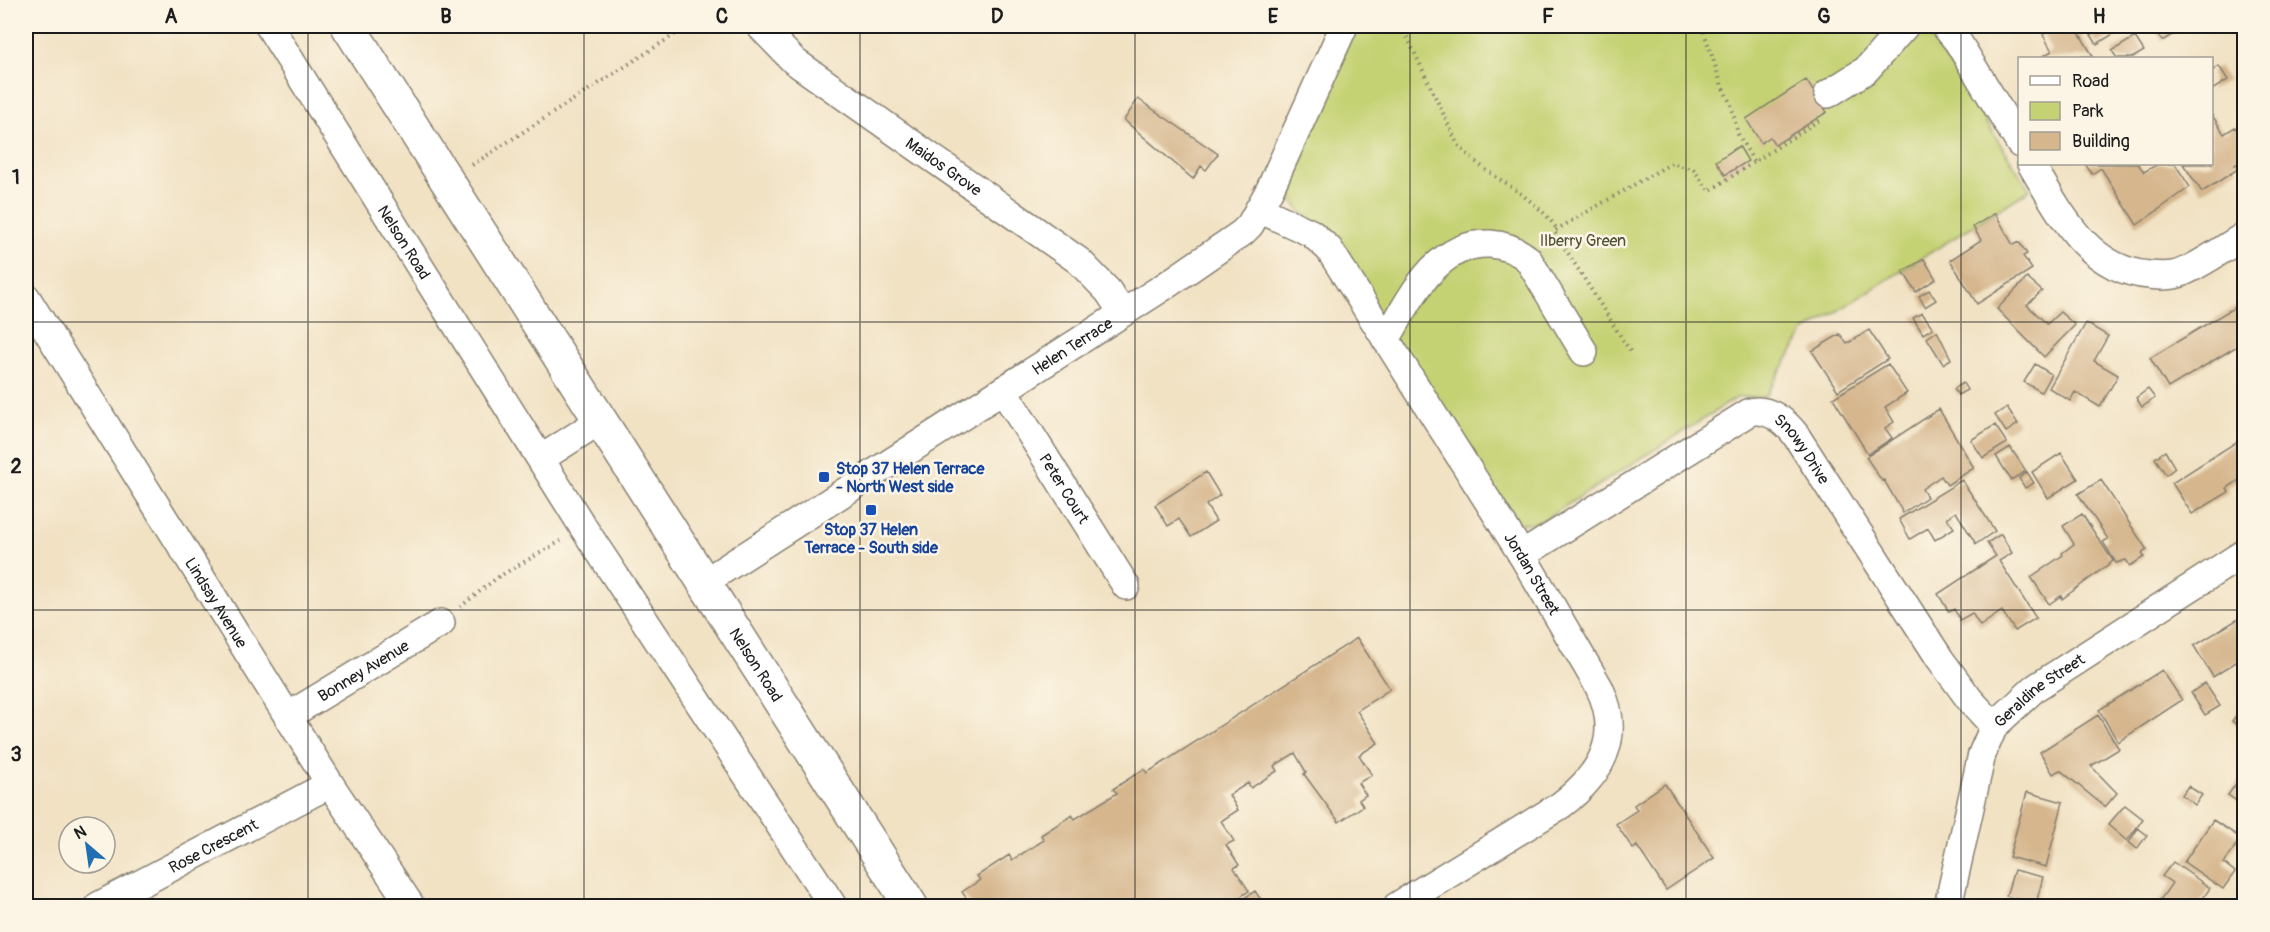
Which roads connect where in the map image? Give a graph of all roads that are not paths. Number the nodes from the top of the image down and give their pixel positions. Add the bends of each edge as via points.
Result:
1 (270, 26) edge
2 (348, 26) edge
3 (760, 26) edge
4 (1344, 26) edge
5 (1905, 26) edge
6 (1954, 28) edge
7 (1829, 104) road end
8 (2018, 142) edge
9 (2032, 165) edge
10 (1259, 209) junction
11 (2244, 236) edge
12 (26, 297) edge
13 (1122, 312) junction
14 (1386, 340) junction
15 (1584, 352) dead end
16 (1003, 390) junction
17 (601, 420) junction
18 (542, 458) junction
19 (2244, 554) edge
20 (1522, 555) junction
21 (706, 581) junction
22 (1126, 586) dead end
23 (447, 618) road end
24 (288, 716) junction
25 (1995, 726) junction
26 (330, 784) junction
27 (98, 906) edge
28 (411, 906) edge
29 (833, 906) edge
30 (911, 906) edge
31 (1397, 906) edge
32 (1948, 906) edge

1 - 18 street, Nelson Road
2 - 17 main road, Nelson Road
3 - 13 street, Maidos Grove via 794,60 1079,261
4 - 10 street, Helen Terrace
5 - 7 street
6 - 8 street
9 - 11 street via 2088,248 2103,261 2122,269 2174,275
10 - 13 street, Helen Terrace via 1250,225 1231,242
10 - 14 street, Jordan Street via 1311,232 1323,242
12 - 24 street, Lindsay Avenue
13 - 16 street, Helen Terrace
14 - 15 street via 1419,287 1449,253 1471,245 1496,244 1528,259
14 - 20 street, Jordan Street
16 - 21 street, Helen Terrace
16 - 22 street, Peter Court
17 - 18 street
17 - 21 main road, Nelson Road
18 - 29 street, Nelson Road via 583,527
19 - 25 street, Geraldine Street via 2035,688
20 - 25 street, Snowy Drive via 1750,412 1769,414 1784,421 1795,434 1940,659
20 - 31 street, Jordan Street via 1604,698 1609,730 1605,751 1588,782 1561,805
21 - 30 main road, Nelson Road
23 - 24 street, Bonney Avenue
24 - 26 street, Lindsay Avenue
25 - 32 street, Geraldine Street via 1982,754
26 - 27 street, Rose Crescent
26 - 28 street, Lindsay Avenue

